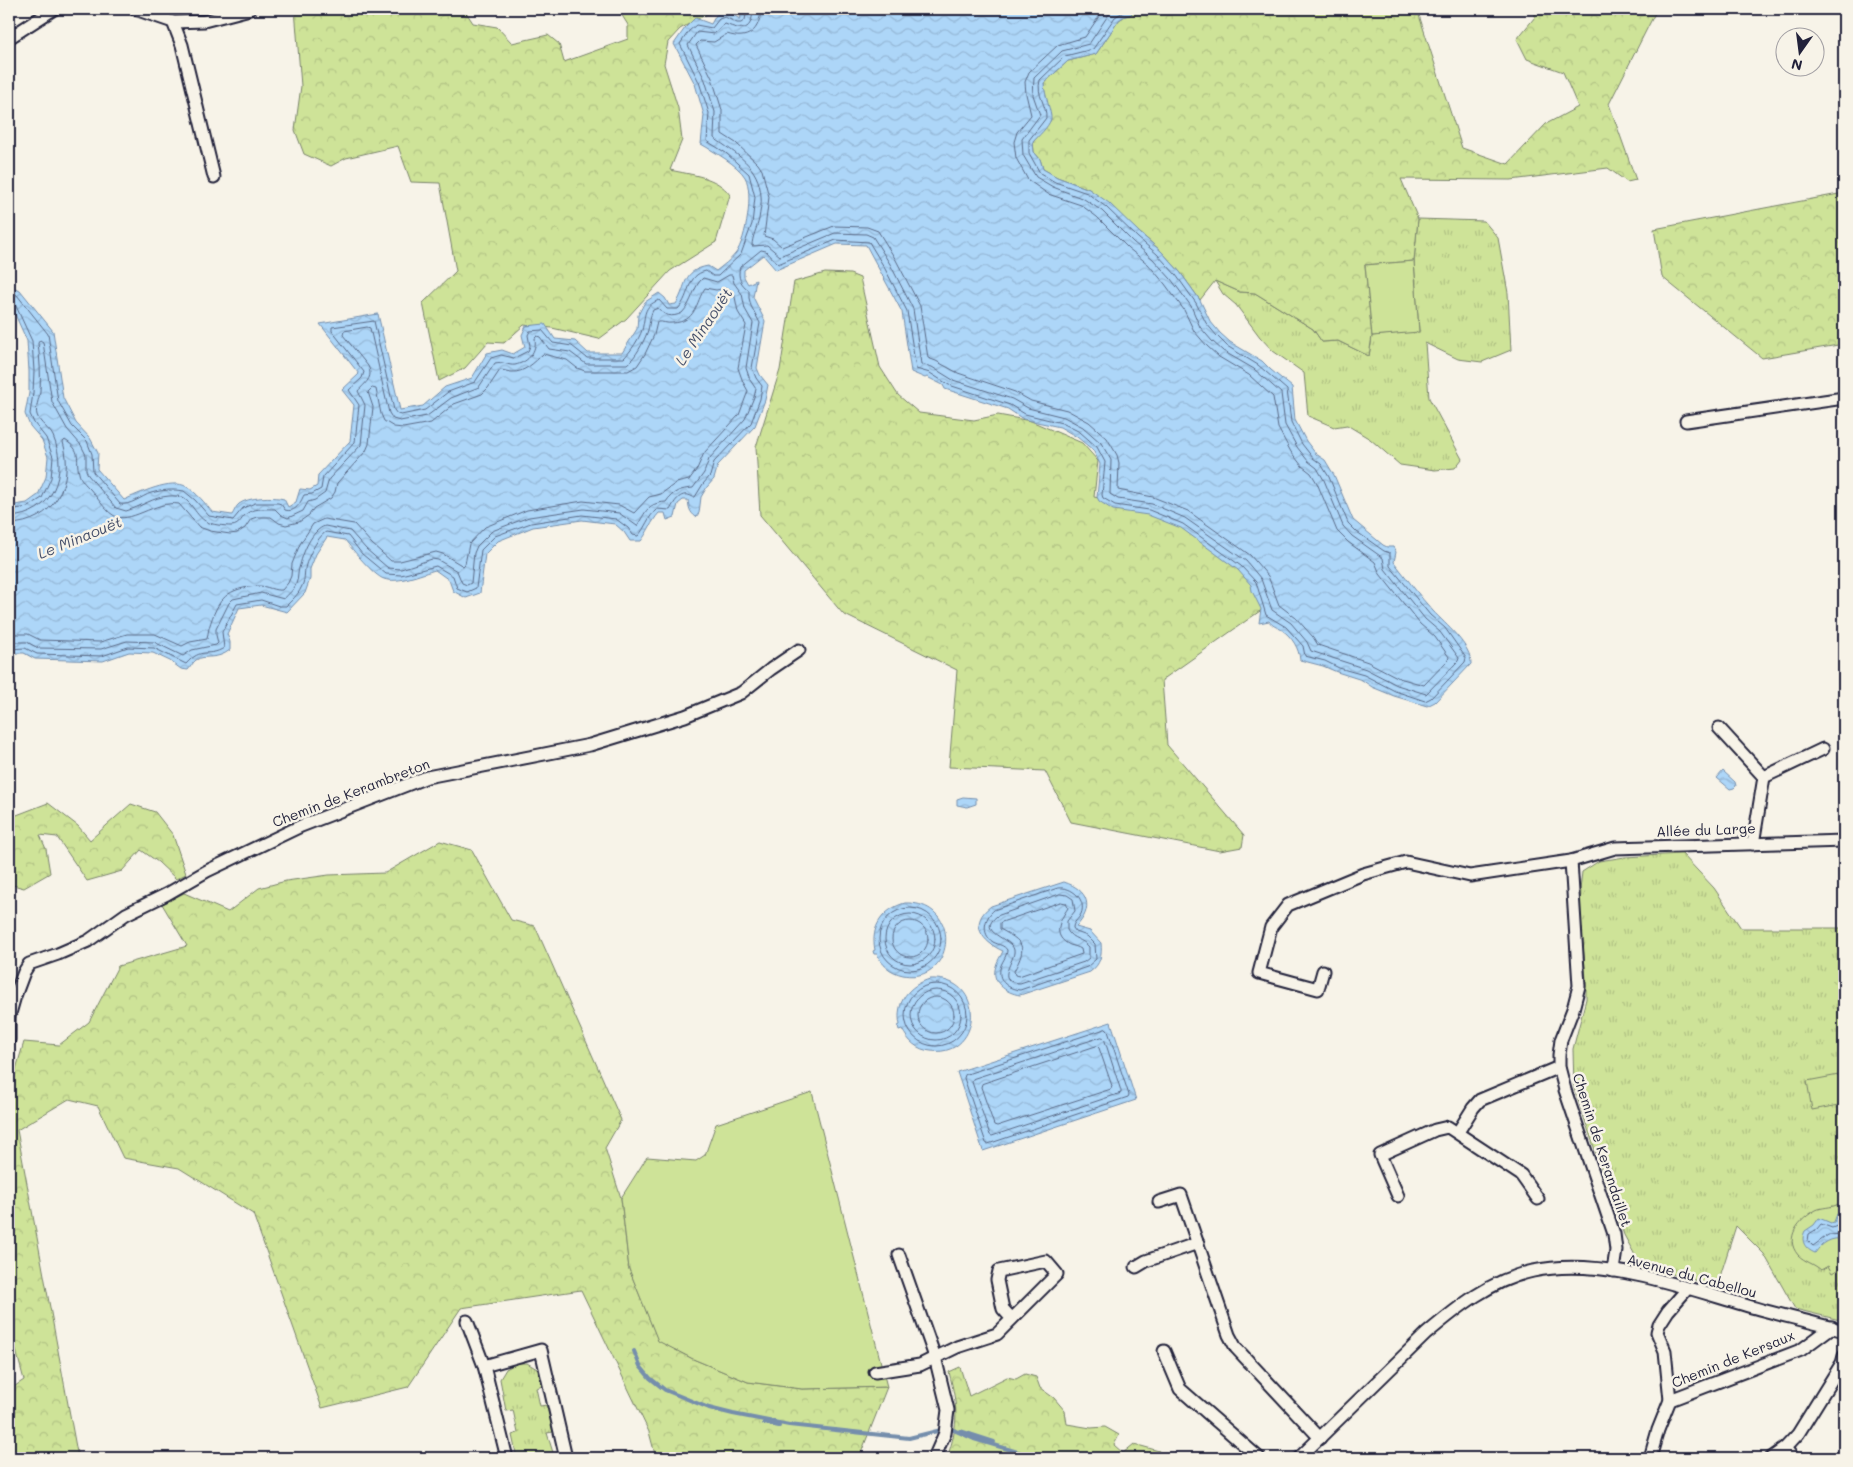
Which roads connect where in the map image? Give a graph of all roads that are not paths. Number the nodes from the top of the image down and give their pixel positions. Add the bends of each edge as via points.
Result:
1 (54, 9) edge
2 (135, 9) edge
3 (250, 9) edge
4 (173, 22) junction
5 (9, 38) edge
6 (214, 177) dead end
7 (1844, 398) edge
8 (1686, 421) dead end
9 (799, 650) dead end
10 (1719, 728) dead end
11 (1823, 749) dead end
12 (1764, 776) junction
13 (1844, 841) edge
14 (1752, 844) junction
15 (1571, 862) junction
16 (1323, 971) dead end
17 (9, 1040) edge
18 (1560, 1067) junction
19 (1458, 1132) junction
20 (1398, 1196) dead end
21 (1538, 1199) dead end
22 (1159, 1202) dead end
23 (1198, 1243) junction
24 (899, 1255) dead end
25 (1136, 1267) dead end
26 (1613, 1271) junction
27 (1688, 1288) junction
28 (1012, 1319) junction
29 (467, 1321) dead end
30 (1832, 1327) junction
31 (1844, 1331) edge
32 (1164, 1351) dead end
33 (1844, 1356) edge
34 (935, 1357) junction
35 (484, 1366) junction
36 (875, 1372) dead end
37 (1670, 1400) junction
38 (1320, 1438) junction
39 (1785, 1448) junction
40 (507, 1458) edge
41 (566, 1458) edge
42 (934, 1458) edge
43 (1259, 1458) edge
44 (1299, 1458) edge
45 (1650, 1458) edge
46 (1771, 1458) edge
47 (1793, 1458) edge

1 - 5 street
2 - 4 street
3 - 4 street via 204,21
4 - 6 street via 182,46
7 - 8 street
9 - 17 street, Chemin de Kerambreton via 741,693 685,716 590,745 427,777 301,826 207,871 126,914 88,941 29,964 9,1017
10 - 12 street
11 - 12 street
12 - 14 street
13 - 14 street, Allée du Large
14 - 15 street, Allée du Large via 1616,848
15 - 16 street, Allée du Large via 1470,876 1406,862 1363,874 1288,905 1272,927 1258,973 1318,988
15 - 18 street, Chemin de Kerandaillet via 1579,986 1561,1040
18 - 19 street via 1480,1100
18 - 26 street, Chemin de Kerandaillet via 1614,1234
19 - 20 street via 1448,1127 1434,1130 1380,1155
19 - 21 street via 1522,1175
22 - 23 street via 1181,1195
23 - 25 street
23 - 38 street via 1236,1348
24 - 34 street
26 - 27 street, Avenue du Cabellou
26 - 38 street, Avenue du Cabellou via 1568,1268 1533,1271 1484,1290 1426,1334
27 - 30 street, Avenue du Cabellou
27 - 37 street, Chemin de Kersaux via 1668,1311 1658,1332 1665,1351
28 - 28 street via 1057,1274 1046,1260 999,1271 997,1280 1004,1309
28 - 34 street via 997,1334
29 - 35 street
30 - 31 street, Avenue du Cabellou
30 - 37 street, Chemin de Kersaux via 1801,1350
32 - 43 street via 1180,1389
33 - 39 street via 1798,1434
34 - 36 street via 920,1365
34 - 42 street via 948,1410 945,1433
35 - 40 street
35 - 41 street via 541,1350
37 - 45 street, Chemin de Kersaux
38 - 44 street, Avenue du Cabellou
39 - 46 street
39 - 47 street

